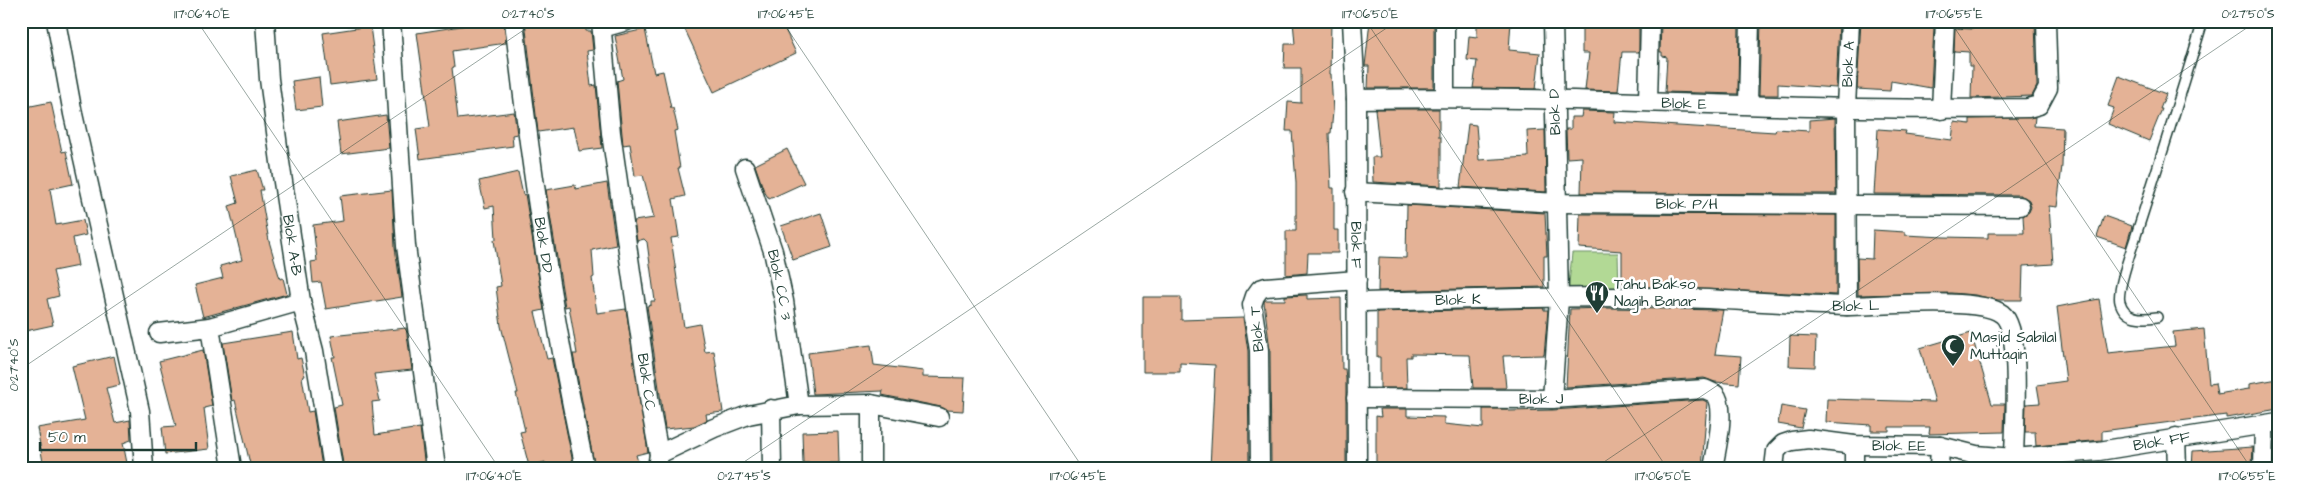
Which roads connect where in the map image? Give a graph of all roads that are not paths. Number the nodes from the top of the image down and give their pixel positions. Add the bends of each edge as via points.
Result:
1 (56, 21) edge
2 (265, 21) edge
3 (391, 21) edge
4 (514, 21) edge
5 (627, 21) edge
6 (1352, 21) edge
7 (1445, 21) edge
8 (1553, 21) edge
9 (1650, 21) edge
10 (1750, 21) edge
11 (1850, 21) edge
12 (1945, 21) edge
13 (2046, 21) edge
14 (2203, 21) edge
15 (602, 25) edge
16 (1445, 97) junction
17 (1356, 99) junction
18 (1555, 100) junction
19 (1648, 101) junction
20 (1748, 104) junction
21 (1846, 107) junction
22 (1940, 110) junction
23 (745, 168) dead end
24 (1355, 192) junction
25 (1558, 203) junction
26 (1847, 204) junction
27 (2020, 206) dead end
28 (1357, 280) junction
29 (1559, 298) junction
30 (301, 301) junction
31 (1357, 302) junction
32 (1847, 306) junction
33 (2158, 317) dead end
34 (210, 326) junction
35 (158, 333) dead end
36 (1356, 398) junction
37 (1552, 399) junction
38 (871, 404) junction
39 (799, 405) junction
40 (771, 409) junction
41 (939, 417) dead end
42 (2271, 423) edge
43 (2176, 438) junction
44 (1854, 445) junction
45 (1940, 446) junction
46 (2099, 460) edge
47 (658, 461) edge
48 (2014, 463) edge
49 (144, 468) edge
50 (232, 468) edge
51 (332, 468) edge
52 (436, 468) edge
53 (584, 468) edge
54 (772, 468) edge
55 (872, 468) edge
56 (1260, 468) edge
57 (1357, 468) edge
58 (1714, 468) edge
59 (1774, 468) edge
60 (1854, 468) edge
61 (1939, 468) edge
62 (2177, 468) edge
63 (2263, 468) edge

1 - 49 street via 73,114 140,411
2 - 30 street, Blok A-B via 268,79
3 - 52 street via 406,246
4 - 53 street, Blok DD via 527,133 565,375
5 - 15 street
6 - 17 street, Blok F
7 - 16 street
8 - 18 street, Blok D
9 - 19 street
10 - 20 street
11 - 21 street, Blok A
12 - 22 street
13 - 22 street, Blok E via 2048,88 2039,105
14 - 33 lane via 2119,300 2127,315
15 - 47 street, Blok CC via 611,133
16 - 17 street, Blok E
16 - 18 street, Blok E
17 - 24 street, Blok F
18 - 19 street, Blok E
18 - 25 street, Blok D
19 - 20 street, Blok E
20 - 21 street, Blok E
21 - 22 street, Blok E
21 - 26 street, Blok A
23 - 39 street, Blok CC 3 via 773,251 784,301
24 - 25 street, Blok P/H
24 - 28 street, Blok F
25 - 26 street, Blok P/H
25 - 29 street, Blok D
26 - 27 street, Blok P/H
26 - 32 street, Blok A
28 - 31 street, Blok F
28 - 56 street, Blok T via 1266,287 1255,296 1252,306 1259,350
29 - 31 street, Blok K
29 - 32 street, Blok L via 1648,297
29 - 37 street, Blok D
30 - 34 street
30 - 51 street, Blok A-B via 314,351
31 - 36 street, Blok F
32 - 48 street, Blok L via 1950,304 1990,307 2002,314 2010,324 2015,347
34 - 35 street
34 - 50 street
36 - 37 street, Blok J
36 - 57 street, Blok F
37 - 58 street, Blok J via 1705,389 1714,393 1720,402
38 - 39 street, Blok CC
38 - 41 street, Blok CC
38 - 55 street
39 - 40 street, Blok CC
40 - 47 street, Blok CC via 714,428
40 - 54 street
42 - 43 street, Blok FF
42 - 63 street
43 - 46 street, Blok FF
43 - 62 street
44 - 45 street, Blok EE
44 - 59 street, Blok EE via 1808,439 1792,441 1776,451
44 - 60 street
45 - 48 street, Blok EE
45 - 61 street
46 - 48 street, Blok FF

